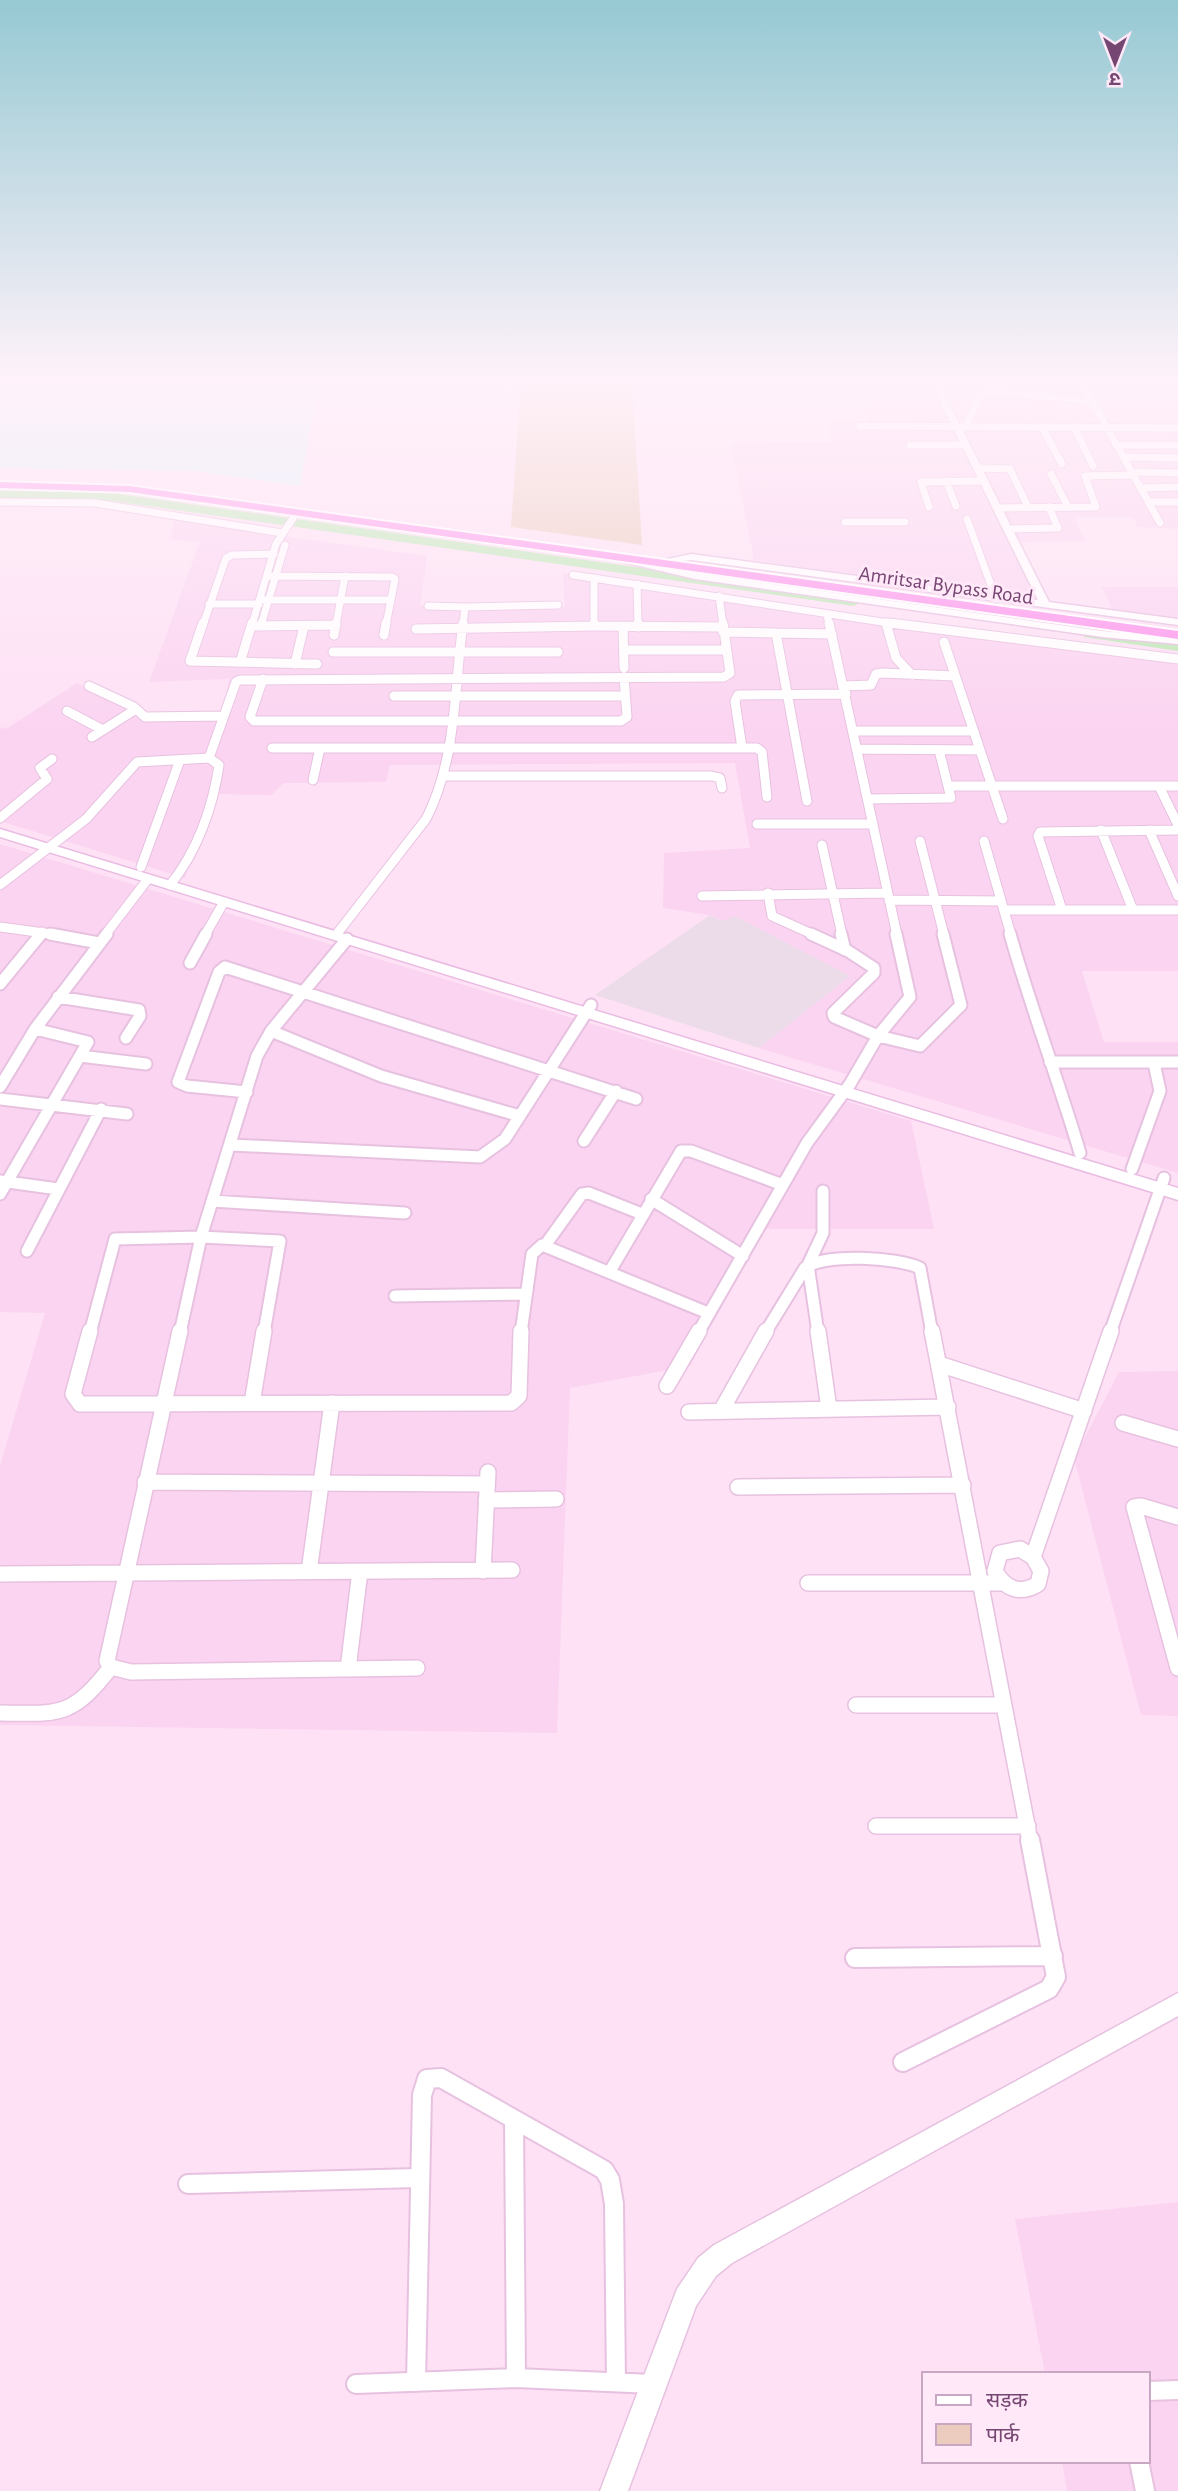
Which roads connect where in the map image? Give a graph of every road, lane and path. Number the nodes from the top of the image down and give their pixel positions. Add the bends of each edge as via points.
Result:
1 (184, 497) edge
2 (231, 497) edge
3 (926, 497) edge
4 (952, 497) edge
5 (992, 497) edge
6 (1023, 497) edge
7 (1063, 497) edge
8 (1094, 497) edge
9 (1145, 497) edge
10 (0, 502) edge
11 (1148, 502) junction
12 (1178, 502) edge
13 (956, 506) dead end
14 (929, 507) dead end
15 (1049, 507) junction
16 (1068, 507) junction
17 (997, 508) junction
18 (1028, 508) junction
19 (295, 514) junction
20 (967, 519) dead end
21 (845, 522) dead end
22 (905, 522) dead end
23 (1160, 523) dead end
24 (1009, 529) junction
25 (282, 534) junction
26 (274, 554) junction
27 (614, 557) junction
28 (673, 559) junction
29 (573, 575) dead end
30 (272, 576) junction
31 (345, 576) junction
32 (594, 578) junction
33 (637, 584) junction
34 (719, 596) junction
35 (996, 599) junction
36 (341, 600) junction
37 (391, 600) junction
38 (263, 602) junction
39 (209, 604) junction
40 (558, 605) dead end
41 (1046, 606) junction
42 (428, 607) dead end
43 (466, 607) junction
44 (827, 614) junction
45 (886, 622) junction
46 (1178, 622) edge
47 (304, 625) junction
48 (336, 625) junction
49 (593, 625) junction
50 (257, 626) junction
51 (623, 627) junction
52 (638, 627) junction
53 (1178, 627) edge
54 (416, 629) dead end
55 (463, 629) junction
56 (722, 630) junction
57 (776, 633) junction
58 (832, 634) junction
59 (334, 635) dead end
60 (384, 635) dead end
61 (1178, 635) edge
62 (1178, 641) edge
63 (944, 642) dead end
64 (624, 650) junction
65 (726, 650) junction
66 (332, 652) dead end
67 (459, 652) junction
68 (558, 652) dead end
69 (1178, 660) edge
70 (240, 663) junction
71 (295, 664) junction
72 (317, 664) dead end
73 (624, 673) junction
74 (913, 675) junction
75 (956, 676) junction
76 (397, 678) junction
77 (456, 678) junction
78 (263, 679) junction
79 (89, 686) dead end
80 (845, 690) junction
81 (788, 693) junction
82 (454, 696) junction
83 (625, 696) junction
84 (393, 700) joint
85 (136, 709) junction
86 (67, 711) dead end
87 (225, 716) junction
88 (451, 722) junction
89 (103, 730) junction
90 (854, 731) junction
91 (974, 731) junction
92 (92, 737) dead end
93 (272, 748) dead end
94 (320, 748) junction
95 (448, 748) junction
96 (742, 748) junction
97 (858, 749) junction
98 (939, 750) junction
99 (980, 750) junction
100 (209, 758) junction
101 (52, 759) dead end
102 (180, 760) junction
103 (444, 776) junction
104 (313, 780) dead end
105 (950, 786) junction
106 (1159, 786) junction
107 (1178, 786) edge
108 (993, 787) junction
109 (722, 788) dead end
110 (767, 797) dead end
111 (868, 799) junction
112 (807, 801) dead end
113 (0, 818) edge
114 (1003, 819) dead end
115 (0, 824) edge
116 (757, 824) dead end
117 (873, 824) junction
118 (1178, 827) edge
119 (1101, 830) junction
120 (1149, 830) junction
121 (0, 833) edge
122 (920, 841) dead end
123 (984, 841) dead end
124 (51, 845) junction
125 (822, 845) dead end
126 (144, 873) junction
127 (173, 882) junction
128 (0, 884) edge
129 (831, 892) junction
130 (768, 893) junction
131 (702, 896) dead end
132 (1178, 896) edge
133 (888, 897) junction
134 (935, 900) junction
135 (224, 902) junction
136 (1002, 905) junction
137 (1062, 910) junction
138 (1133, 910) junction
139 (1177, 912) edge
140 (0, 927) edge
141 (42, 932) junction
142 (342, 934) junction
143 (99, 943) junction
144 (845, 950) junction
145 (190, 963) dead end
146 (0, 984) edge
147 (303, 991) junction
148 (58, 997) junction
149 (588, 1009) junction
150 (35, 1029) junction
151 (271, 1031) junction
152 (878, 1037) junction
153 (126, 1038) dead end
154 (80, 1056) junction
155 (1049, 1062) junction
156 (1178, 1062) edge
157 (1154, 1063) junction
158 (146, 1065) dead end
159 (550, 1069) junction
160 (0, 1087) edge
161 (847, 1088) junction
162 (247, 1091) junction
163 (616, 1091) junction
164 (0, 1099) edge
165 (636, 1099) dead end
166 (54, 1104) junction
167 (100, 1109) junction
168 (127, 1114) dead end
169 (520, 1116) junction
170 (584, 1142) dead end
171 (232, 1145) junction
172 (1080, 1153) junction
173 (1132, 1169) junction
174 (4, 1181) edge
175 (1167, 1183) edge
176 (783, 1185) junction
177 (58, 1189) junction
178 (822, 1191) dead end
179 (0, 1194) edge
180 (1178, 1194) edge
181 (651, 1199) junction
182 (212, 1201) junction
183 (405, 1213) dead end
184 (642, 1214) junction
185 (201, 1237) junction
186 (546, 1244) junction
187 (27, 1251) dead end
188 (743, 1256) junction
189 (808, 1265) junction
190 (610, 1271) junction
191 (526, 1294) junction
192 (395, 1296) dead end
193 (708, 1313) junction
194 (939, 1364) junction
195 (667, 1386) dead end
196 (166, 1403) junction
197 (252, 1403) junction
198 (332, 1403) junction
199 (948, 1407) junction
200 (829, 1409) junction
201 (721, 1411) junction
202 (1084, 1411) junction
203 (689, 1412) dead end
204 (1122, 1423) dead end
205 (1178, 1439) edge
206 (145, 1482) junction
207 (321, 1483) junction
208 (963, 1485) junction
209 (738, 1487) dead end
210 (556, 1499) dead end
211 (486, 1500) junction
212 (1178, 1517) edge
213 (1033, 1557) junction
214 (512, 1570) dead end
215 (483, 1571) junction
216 (309, 1572) junction
217 (360, 1572) junction
218 (2, 1573) dead end
219 (126, 1573) junction
220 (808, 1583) dead end
221 (982, 1583) junction
222 (1003, 1583) junction
223 (111, 1667) junction
224 (417, 1668) dead end
225 (1178, 1668) edge
226 (348, 1669) junction
227 (856, 1705) dead end
228 (1004, 1705) junction
229 (0, 1713) edge
230 (876, 1826) dead end
231 (1028, 1826) junction
232 (1053, 1956) junction
233 (855, 1958) dead end
234 (1178, 2004) edge
235 (903, 2062) dead end
236 (514, 2120) junction
237 (418, 2178) junction
238 (188, 2184) dead end
239 (516, 2378) junction
240 (415, 2382) junction
241 (616, 2382) junction
242 (356, 2384) dead end
243 (653, 2385) junction
244 (1178, 2390) edge
245 (1150, 2391) edge
246 (1139, 2463) edge
247 (614, 2491) edge
248 (1145, 2491) edge

1 - 19 highway, Amritsar Bypass Road
2 - 28 highway, Amritsar Bypass Road
3 - 14 street
4 - 13 street
5 - 17 street
6 - 18 street
7 - 16 street
8 - 16 street via 1097,506
9 - 11 street
10 - 25 street via 95,503 247,524
11 - 12 street
11 - 23 street
15 - 16 street
15 - 18 street
15 - 24 street via 1058,528
17 - 18 street
17 - 24 street
19 - 25 street
19 - 27 highway, Amritsar Bypass Road
20 - 35 street
21 - 22 street
24 - 41 street
25 - 26 street
25 - 30 street via 285,544
26 - 30 street
26 - 39 street via 227,556
27 - 61 highway, Amritsar Bypass Road
27 - 62 street via 746,584
28 - 35 street via 691,557
28 - 53 highway, Amritsar Bypass Road
29 - 32 street
30 - 31 street
30 - 38 street
31 - 36 street
31 - 37 street via 393,576
32 - 33 street
32 - 49 street
33 - 34 street
33 - 52 street
34 - 44 street
34 - 56 street
35 - 41 street
36 - 37 street
36 - 38 street
36 - 48 street
37 - 60 street
38 - 39 street
38 - 50 street
39 - 70 street via 190,661
40 - 43 street
41 - 46 street
42 - 43 street
43 - 55 street
44 - 45 street
44 - 58 street
45 - 69 street
45 - 74 street via 897,660
47 - 48 street
47 - 50 street
47 - 71 street
48 - 59 street
49 - 51 street
49 - 55 street
50 - 70 street
51 - 52 street
51 - 64 street
52 - 56 street
54 - 55 street
55 - 67 street
56 - 57 street
56 - 65 street
57 - 58 street
57 - 81 street
58 - 80 street
63 - 75 street
64 - 65 street
64 - 73 street
65 - 73 street via 730,673 724,677
66 - 67 street
67 - 68 street
67 - 77 street
70 - 71 street
71 - 72 street
73 - 77 street
73 - 83 street
74 - 75 street
74 - 80 street via 879,673 871,685
75 - 91 street
76 - 77 street
76 - 78 street
76 - 84 street
77 - 82 street
78 - 87 street via 236,682
78 - 88 street via 250,717 254,721
79 - 85 street
80 - 81 street
80 - 90 street
81 - 96 street via 735,698
81 - 112 street
82 - 83 street
82 - 84 street
82 - 88 street
83 - 88 street via 627,717 621,721
85 - 87 street via 149,717
85 - 89 street
86 - 89 street
87 - 100 street
88 - 95 street
89 - 92 street
90 - 91 street
90 - 97 street
91 - 99 street
93 - 94 street
94 - 95 street
94 - 104 street
95 - 96 street
95 - 103 street
96 - 110 street via 761,750
97 - 98 street
97 - 111 street
98 - 99 street
98 - 105 street
99 - 108 street
100 - 102 street
100 - 127 street via 219,765 216,786 189,862
101 - 113 street via 40,768 47,779
102 - 124 street via 137,762 86,819
102 - 126 street
103 - 109 street via 712,776 720,778
103 - 142 street via 432,810
105 - 108 street
105 - 111 street via 951,798
106 - 107 street
106 - 108 street
106 - 118 street
108 - 114 street
111 - 117 street
115 - 124 main road
116 - 117 street
117 - 133 street
118 - 120 street
119 - 120 street
119 - 137 street via 1039,833
119 - 138 street
120 - 132 street
121 - 124 main road
122 - 134 street
123 - 136 street
124 - 126 main road
124 - 128 street
125 - 129 street
126 - 127 main road
126 - 143 street
127 - 135 main road
127 - 142 main road
129 - 130 street
129 - 133 street
129 - 144 street
130 - 131 street
130 - 144 street via 772,916
133 - 134 street
133 - 152 street via 910,998
134 - 136 street
134 - 152 street via 961,1005 920,1046
135 - 142 main road
135 - 145 street
136 - 137 street
136 - 155 street
137 - 138 street
138 - 139 street
140 - 141 street
141 - 143 street
141 - 146 street
142 - 147 street
142 - 149 main road
143 - 148 street
144 - 152 street via 872,966 874,973 832,1015
147 - 151 street
147 - 159 street
147 - 162 street via 232,968 219,972 178,1083
148 - 150 street
148 - 153 street via 139,1010
149 - 159 street
149 - 161 main road
150 - 154 street via 87,1039
150 - 160 street
151 - 162 street via 257,1056
151 - 169 street via 382,1076
152 - 161 street
154 - 158 street
154 - 166 street
155 - 157 street
155 - 172 street
156 - 157 street
157 - 173 street via 1160,1091
159 - 163 street
159 - 169 street
161 - 172 main road
161 - 175 main road
161 - 176 street
162 - 171 street
163 - 165 street
163 - 170 street
164 - 166 street
166 - 167 street
166 - 174 street
167 - 168 street
167 - 177 street
169 - 171 street via 505,1139 480,1157
171 - 182 street
172 - 173 main road
173 - 175 main road
174 - 177 street
174 - 179 street
175 - 180 main road
175 - 202 street
176 - 181 street via 685,1150 677,1154
176 - 188 street
177 - 187 street
178 - 189 street via 823,1233
181 - 184 street
181 - 188 street
182 - 183 street
182 - 185 street
184 - 186 street via 582,1194
184 - 190 street
185 - 196 street
185 - 196 street via 115,1239 73,1394 80,1404
185 - 197 street via 276,1239 282,1245
186 - 190 street
186 - 191 street via 532,1254
188 - 193 street
189 - 194 street via 826,1260 916,1264
189 - 200 street
189 - 201 street via 797,1276
190 - 193 street
191 - 192 street
191 - 198 street via 515,1402
193 - 195 street
194 - 199 street
194 - 202 street
196 - 197 street
196 - 206 street
197 - 198 street
198 - 207 street
199 - 200 street
199 - 208 street
200 - 201 street
201 - 203 street
202 - 213 street
204 - 205 street
206 - 207 street
206 - 219 street
207 - 211 street via 487,1478
207 - 216 street
208 - 209 street
208 - 221 street
210 - 211 street
211 - 215 street
212 - 225 street via 1134,1507
213 - 222 street via 1041,1571 1038,1584 1025,1591
213 - 222 street via 1020,1549 1000,1553 995,1571
214 - 215 street
215 - 217 street
216 - 217 street
216 - 219 street
217 - 226 street
218 - 219 street
219 - 223 street via 107,1651
220 - 221 street
221 - 222 street
221 - 228 street
223 - 226 street via 131,1672
223 - 229 street via 89,1697 71,1710
224 - 226 street
227 - 228 street
228 - 231 street
230 - 231 street
231 - 232 street
232 - 233 street
232 - 235 street via 1056,1977 1049,1989
234 - 243 street via 723,2254 694,2282
236 - 237 street via 441,2078 427,2079 422,2095
236 - 239 street
236 - 241 street via 604,2170 610,2180
237 - 238 street
237 - 240 street
239 - 240 street
239 - 241 street
240 - 242 street
241 - 243 street
243 - 247 street
244 - 245 street
246 - 248 street

